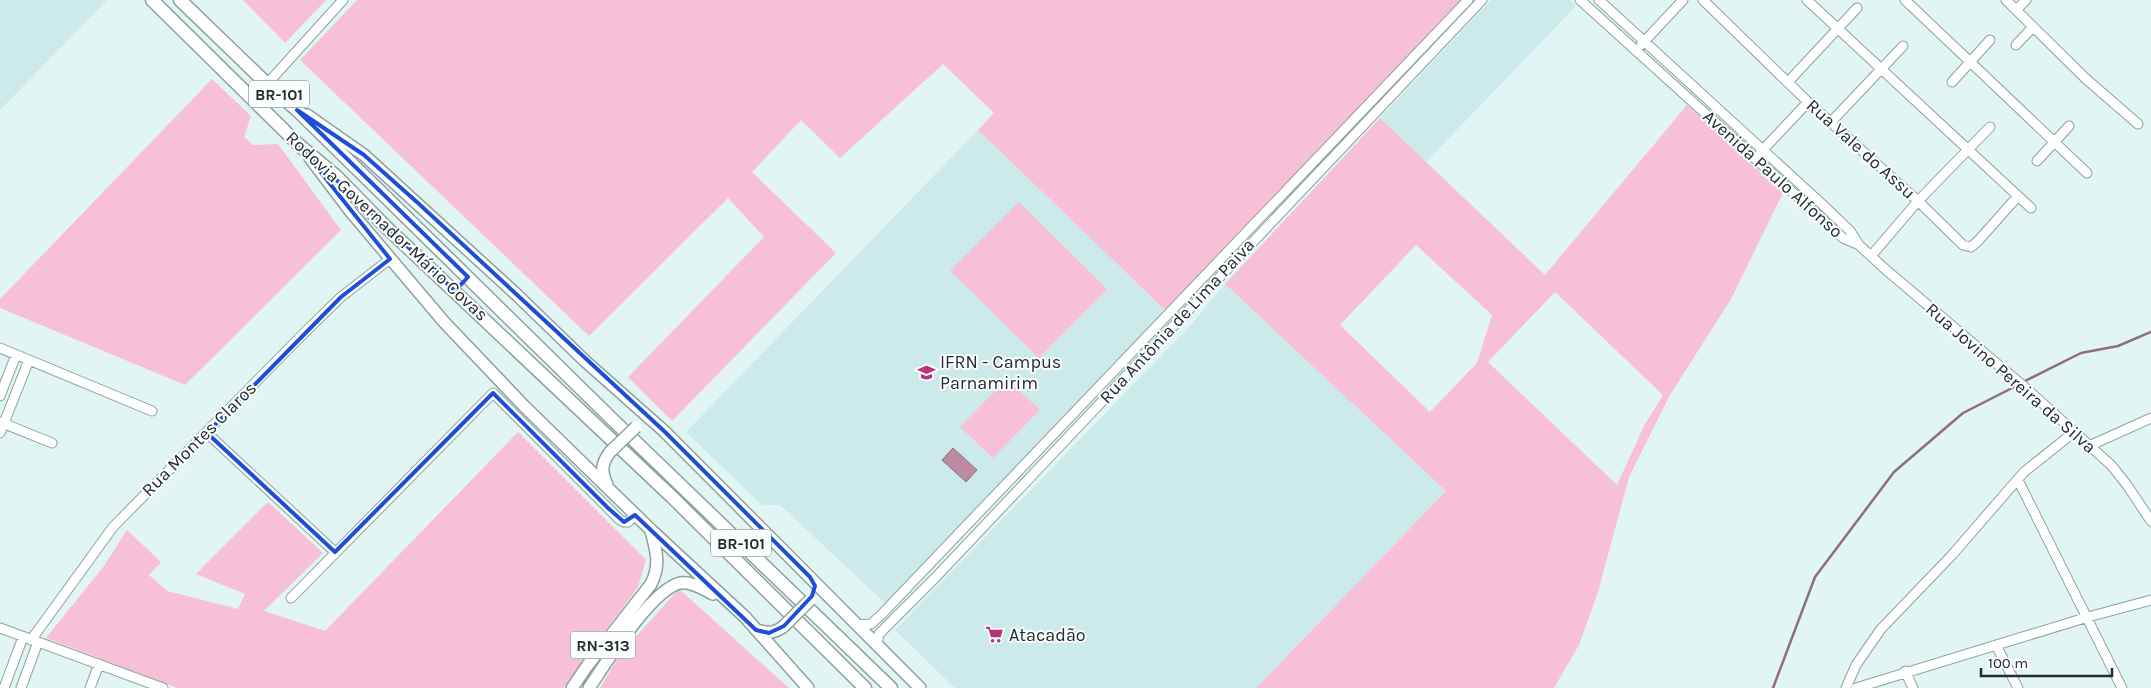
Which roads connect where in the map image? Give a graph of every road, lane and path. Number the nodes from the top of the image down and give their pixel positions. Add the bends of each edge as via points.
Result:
1 (152, 0) edge
2 (180, 0) edge
3 (343, 0) edge
4 (1468, 0) edge
5 (1482, 0) edge
6 (1599, 0) edge
7 (1683, 0) edge
8 (1703, 0) edge
9 (1807, 0) edge
10 (1905, 0) edge
11 (2006, 0) edge
12 (2026, 0) edge
13 (1583, 1) edge
14 (1857, 8) dead end
15 (2016, 10) junction
16 (2033, 27) junction
17 (1838, 29) junction
18 (1990, 40) dead end
19 (1644, 42) junction
20 (2016, 45) dead end
21 (1903, 46) dead end
22 (1635, 50) junction
23 (1970, 62) junction
24 (1881, 69) junction
25 (1788, 82) junction
26 (1952, 82) dead end
27 (266, 84) junction
28 (1808, 102) junction
29 (297, 110) junction
30 (1831, 122) junction
31 (2138, 124) dead end
32 (2069, 126) dead end
33 (1990, 127) dead end
34 (2054, 142) junction
35 (300, 145) junction
36 (1764, 150) junction
37 (1968, 150) junction
38 (1755, 159) junction
39 (2037, 161) dead end
40 (2087, 173) dead end
41 (2018, 196) junction
42 (1918, 201) junction
43 (2031, 208) dead end
44 (1859, 245) junction
45 (1870, 256) junction
46 (390, 259) junction
47 (0, 348) edge
48 (16, 354) junction
49 (29, 360) junction
50 (502, 384) junction
51 (493, 393) junction
52 (0, 396) edge
53 (152, 411) dead end
54 (2151, 418) edge
55 (2, 423) edge
56 (664, 431) junction
57 (0, 433) edge
58 (207, 433) junction
59 (2073, 433) junction
60 (52, 443) dead end
61 (2089, 446) junction
62 (1026, 462) junction
63 (1035, 472) junction
64 (2018, 480) junction
65 (608, 489) junction
66 (635, 515) junction
67 (2151, 521) edge
68 (651, 530) junction
69 (942, 551) junction
70 (336, 552) junction
71 (952, 561) junction
72 (810, 577) junction
73 (291, 598) dead end
74 (726, 600) junction
75 (2151, 600) edge
76 (2088, 617) junction
77 (857, 625) junction
78 (0, 628) edge
79 (756, 630) junction
80 (31, 640) junction
81 (877, 644) junction
82 (1996, 645) junction
83 (99, 664) junction
84 (1905, 671) junction
85 (4, 688) edge
86 (21, 688) edge
87 (90, 688) edge
88 (161, 688) edge
89 (572, 688) edge
90 (588, 688) edge
91 (808, 688) edge
92 (865, 688) edge
93 (891, 688) edge
94 (920, 688) edge
95 (1846, 688) edge
96 (1856, 688) edge
97 (1913, 688) edge
98 (2018, 688) edge
99 (2122, 688) edge

1 - 35 highway, Rodovia Governador Mário Covas / BR-101
2 - 27 highway, Rodovia Governador Mário Covas / BR-101
3 - 27 street
4 - 62 street, Rua Antônia de Lima Paiva
5 - 63 street, Rua Antônia de Lima Paiva
6 - 19 street, Avenida Paulo Alfonso
7 - 19 street
8 - 25 street, Rua Vale do Assu
9 - 17 street
10 - 23 street
11 - 15 street
12 - 15 street
13 - 22 street, Avenida Paulo Alfonso
14 - 17 street
15 - 16 street
16 - 20 street
16 - 31 street
17 - 24 street
17 - 25 street
18 - 23 street
19 - 22 street
19 - 36 street, Avenida Paulo Alfonso
21 - 24 street
22 - 38 street, Avenida Paulo Alfonso
23 - 26 street
23 - 34 street
24 - 30 street
24 - 37 street
25 - 28 street, Rua Vale do Assu
27 - 29 highway, Rodovia Governador Mário Covas / BR-101
28 - 30 street, Rua Vale do Assu
28 - 36 street
29 - 56 main road via 364,155
29 - 93 highway, Rodovia Governador Mário Covas / BR-101
30 - 42 street, Rua Vale do Assu
32 - 34 street
33 - 37 street
34 - 39 street
34 - 40 street
35 - 46 main road
35 - 92 highway, Rodovia Governador Mário Covas / BR-101 via 580,409
36 - 38 street
36 - 44 street, Avenida Paulo Alfonso via 1850,230
37 - 41 street
37 - 42 street
38 - 44 street, Avenida Paulo Alfonso via 1842,238
41 - 42 street, Rua Vale do Assu via 1970,247 1957,239
41 - 43 street
42 - 45 street
44 - 45 street, Rua Jovino Pereira da Silva
45 - 59 street, Rua Jovino Pereira da Silva via 2026,388
46 - 50 main road
46 - 58 street, Rua Montes Claros via 341,298
47 - 48 street
48 - 49 street
48 - 52 street
49 - 53 street
49 - 55 street
50 - 51 street
50 - 65 main road
51 - 66 street via 620,520 628,522
51 - 70 street
54 - 61 street
55 - 57 street
55 - 60 street
56 - 65 main road, bridge via 650,425 636,428 610,452 602,467
56 - 72 main road
58 - 70 street
58 - 80 street, Rua Montes Claros via 113,527
59 - 61 street, Rua Jovino Pereira da Silva
59 - 64 street
61 - 67 street, Rua Jovino Pereira da Silva via 2127,484
62 - 63 street
62 - 69 street, Rua Antônia de Lima Paiva
63 - 71 street, Rua Antônia de Lima Paiva
64 - 76 street
64 - 95 street via 1881,629 1861,657
65 - 66 main road
66 - 68 main road
68 - 74 main road
68 - 89 main road, RN-313 via 658,557 654,579
69 - 71 street
69 - 77 street, Rua Antônia de Lima Paiva via 877,619 868,625
70 - 73 street
71 - 81 street, Rua Antônia de Lima Paiva via 879,634
72 - 77 main road
72 - 79 main road, bridge via 815,590 810,600 784,626 774,632
74 - 79 main road
74 - 90 main road, RN-313 via 690,584 678,584 659,595
75 - 76 street
76 - 82 street
76 - 99 street
77 - 81 main road
78 - 80 street
79 - 91 main road
80 - 83 street
80 - 85 street, Rua Montes Claros
80 - 86 street, Rua Montes Claros
81 - 94 main road
82 - 84 street
82 - 98 street
83 - 87 street
83 - 88 street
84 - 96 street
84 - 97 street

